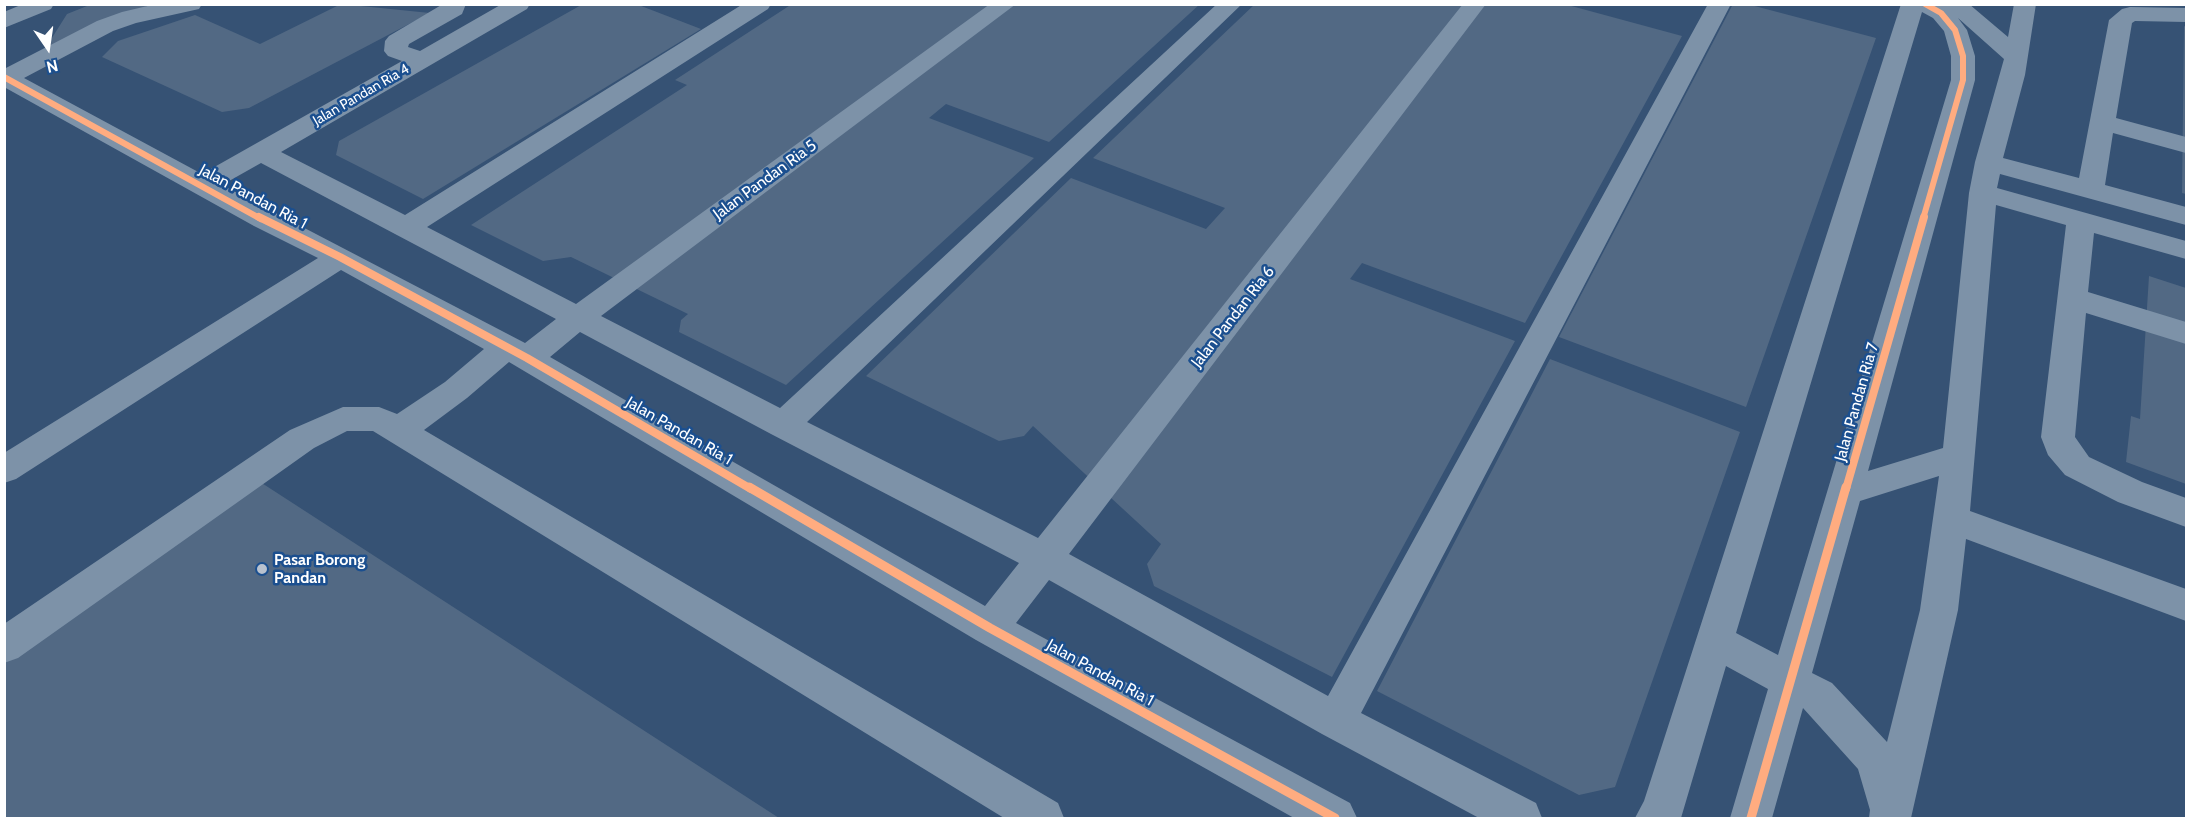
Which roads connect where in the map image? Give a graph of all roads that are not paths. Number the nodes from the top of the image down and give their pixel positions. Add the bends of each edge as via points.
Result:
1 (44, 4) edge
2 (191, 4) edge
3 (455, 4) edge
4 (519, 4) edge
5 (759, 4) edge
6 (1005, 4) edge
7 (1231, 4) edge
8 (1475, 4) edge
9 (1720, 4) edge
10 (1913, 4) edge
11 (1925, 4) edge
12 (1955, 4) edge
13 (2025, 4) edge
14 (2187, 15) edge
15 (4, 21) edge
16 (2015, 56) junction
17 (423, 60) junction
18 (5, 77) edge
19 (2102, 122) junction
20 (2187, 145) edge
21 (261, 152) junction
22 (1990, 154) junction
23 (2092, 181) junction
24 (203, 185) junction
25 (1982, 201) junction
26 (2187, 216) edge
27 (2080, 227) junction
28 (405, 228) junction
29 (2187, 250) edge
30 (340, 257) junction
31 (2073, 298) junction
32 (579, 317) junction
33 (2187, 333) edge
34 (517, 353) junction
35 (783, 425) junction
36 (398, 431) junction
37 (1959, 456) junction
38 (4, 470) edge
39 (1845, 492) junction
40 (2187, 513) edge
41 (1952, 519) junction
42 (1045, 559) junction
43 (2187, 605) edge
44 (990, 628) junction
45 (1716, 641) junction
46 (4, 646) edge
47 (1791, 680) junction
48 (1336, 721) junction
49 (1891, 814) edge
50 (1043, 819) edge
51 (1335, 819) edge
52 (1521, 819) edge
53 (1656, 819) edge
54 (1751, 819) edge

1 - 15 street
2 - 18 street via 105,26
3 - 17 street via 454,9 397,41 396,51
4 - 17 street, Jalan Pandan Ria 4
5 - 28 street
6 - 32 street, Jalan Pandan Ria 5
7 - 35 street
8 - 42 street, Jalan Pandan Ria 6
9 - 48 street
10 - 45 street
11 - 39 street, Jalan Pandan Ria 7 via 1941,13 1955,30 1963,56 1963,80
12 - 16 street
13 - 16 street
14 - 19 street via 2124,16 2118,30
16 - 22 street
17 - 21 street, Jalan Pandan Ria 4
18 - 24 street, Jalan Pandan Ria 1
19 - 20 street
19 - 23 street
21 - 24 street, Jalan Pandan Ria 4
21 - 28 street
22 - 23 street
22 - 25 street
23 - 26 street
24 - 30 street, Jalan Pandan Ria 1
25 - 27 street
25 - 37 street
27 - 29 street
27 - 31 street
28 - 32 street
30 - 34 street, Jalan Pandan Ria 1
30 - 38 street
31 - 33 street
31 - 40 street via 2058,437 2061,446 2078,466 2092,474
32 - 34 street, Jalan Pandan Ria 5
32 - 35 street
34 - 36 street, Jalan Pandan Ria 5
34 - 44 street, Jalan Pandan Ria 1
35 - 42 street
36 - 46 street via 379,419 343,419 302,439
36 - 50 street
37 - 39 street
37 - 41 street
39 - 47 street, Jalan Pandan Ria 7
41 - 43 street
41 - 49 street via 1939,610
42 - 44 street, Jalan Pandan Ria 6
42 - 48 street
44 - 51 street, Jalan Pandan Ria 1
45 - 47 street
45 - 53 street via 1661,814
47 - 49 street via 1818,696 1875,759
47 - 54 street, Jalan Pandan Ria 7
48 - 52 street

